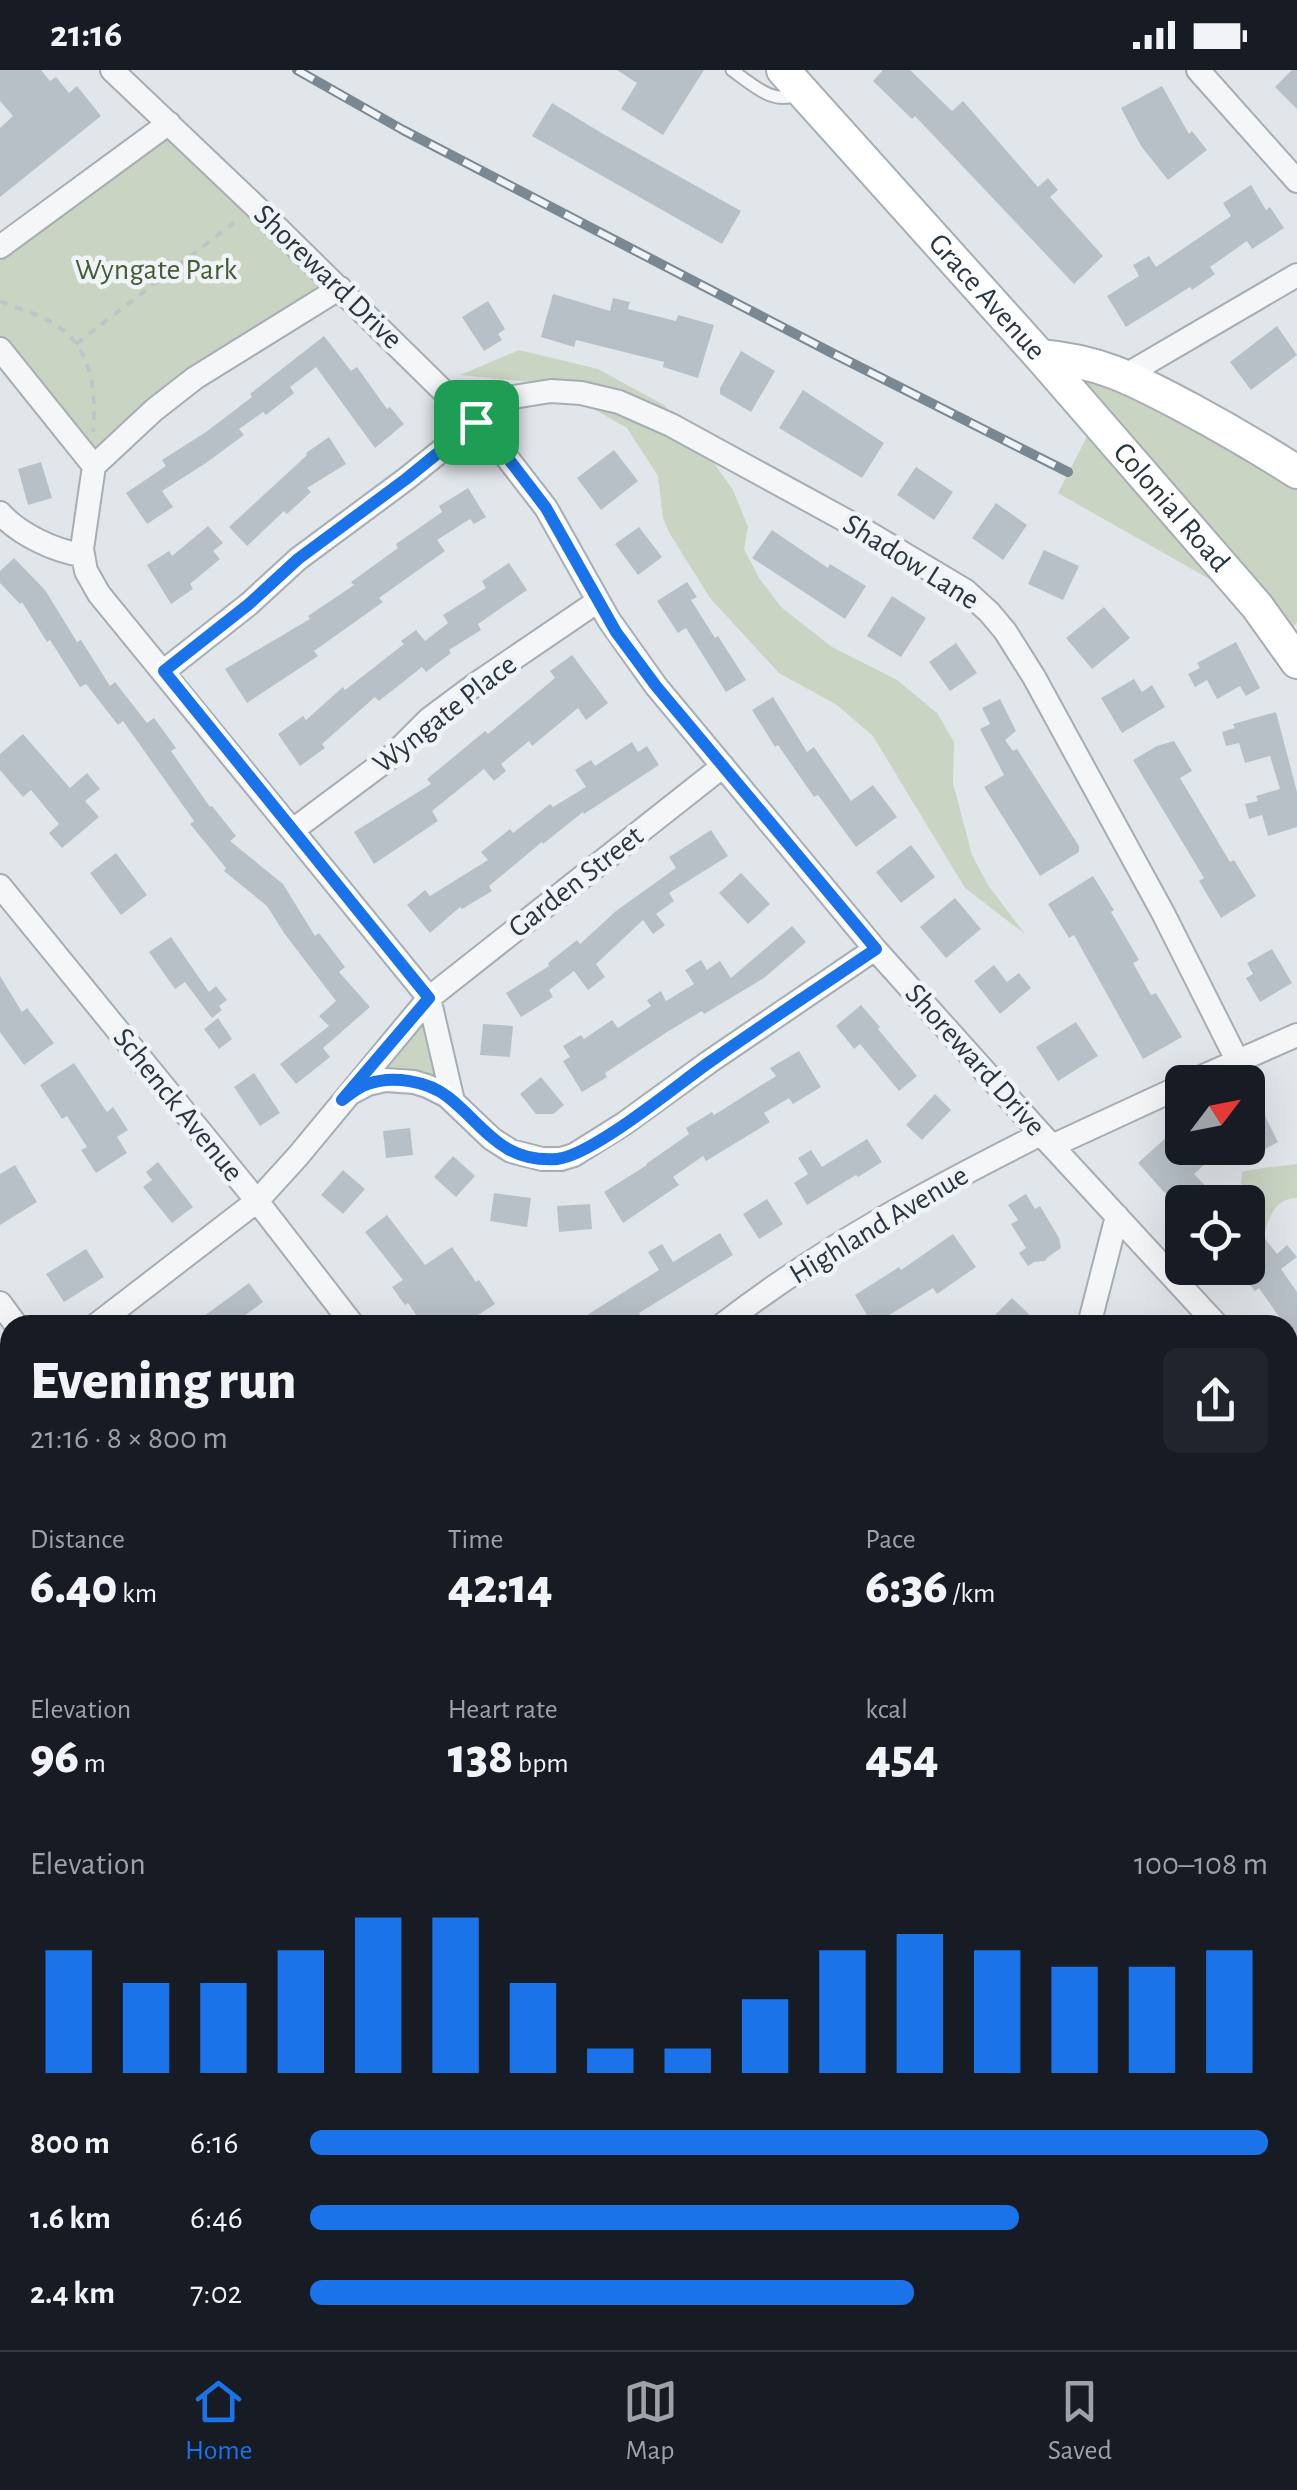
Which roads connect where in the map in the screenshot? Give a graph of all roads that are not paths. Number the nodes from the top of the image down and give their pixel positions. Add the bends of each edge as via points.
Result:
1 (112, 70) edge
2 (732, 70) edge
3 (1198, 70) edge
4 (792, 81) edge
5 (169, 123) junction
6 (1297, 182) edge
7 (0, 247) edge
8 (1297, 274) edge
9 (340, 288) junction
10 (0, 348) edge
11 (1040, 356) junction
12 (1126, 376) junction
13 (476, 422) junction
14 (92, 464) junction
15 (1297, 472) edge
16 (0, 514) edge
17 (82, 555) junction
18 (598, 600) junction
19 (1297, 662) edge
20 (164, 671) junction
21 (723, 766) junction
22 (294, 830) junction
23 (0, 886) edge
24 (876, 949) junction
25 (429, 998) junction
26 (1297, 1035) edge
27 (1237, 1060) junction
28 (1226, 1065) edge
29 (1165, 1093) edge
30 (342, 1100) junction
31 (453, 1102) junction
32 (1047, 1140) junction
33 (257, 1201) junction
34 (1116, 1216) junction
35 (109, 1315) edge
36 (346, 1315) edge
37 (735, 1315) edge
38 (1091, 1315) edge
39 (1208, 1315) edge

1 - 5 street, Shoreward Drive
2 - 4 lane via 784,100
3 - 6 street
4 - 11 street, Grace Avenue
5 - 7 street
5 - 9 street, Shoreward Drive
8 - 12 street
9 - 13 street, Shoreward Drive
9 - 14 street via 195,378
10 - 14 street
11 - 12 street, Grace Avenue
11 - 19 street, Colonial Road via 1257,606
12 - 15 street, Grace Avenue
13 - 18 street, Shoreward Drive via 546,508
13 - 20 street, Shadow Lane
13 - 27 street, Shadow Lane via 507,398 529,393 581,393 619,402 966,591 989,612 1034,677
14 - 17 street
16 - 17 street via 44,543
17 - 20 street via 99,594
18 - 21 street, Shoreward Drive via 646,673
18 - 22 street, Wyngate Place via 429,719 392,756
20 - 22 street
21 - 24 street, Shoreward Drive
21 - 25 street, Garden Street
22 - 25 street
23 - 33 street, Schenck Avenue
24 - 31 street via 574,1155 542,1159 511,1152
24 - 32 street, Shoreward Drive
25 - 30 street, Garden Street
25 - 31 street
26 - 27 street
27 - 28 street
29 - 32 street, Highland Avenue
30 - 31 street, Garden Street via 368,1084 394,1080 427,1086
30 - 33 street, Garden Street
32 - 34 street, Shoreward Drive
32 - 37 street, Highland Avenue via 933,1188
33 - 35 street, Garden Street
33 - 36 street, Schenck Avenue
34 - 38 street
34 - 39 street, Shoreward Drive

